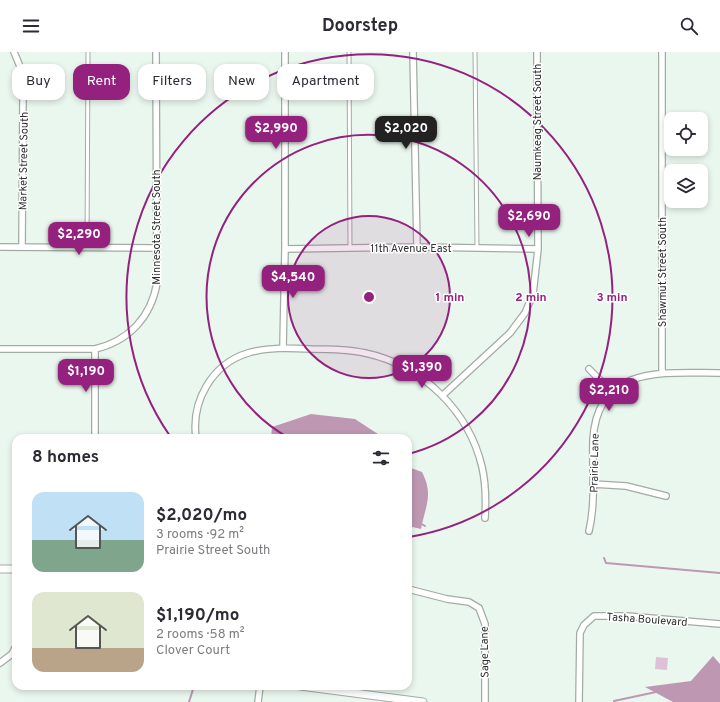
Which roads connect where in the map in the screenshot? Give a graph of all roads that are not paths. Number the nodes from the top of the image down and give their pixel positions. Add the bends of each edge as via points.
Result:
1 (14, 52) edge
2 (88, 52) edge
3 (156, 52) edge
4 (285, 52) edge
5 (349, 52) edge
6 (414, 52) edge
7 (475, 52) edge
8 (537, 52) edge
9 (662, 52) edge
10 (0, 247) edge
11 (22, 247) junction
12 (417, 247) junction
13 (87, 248) junction
14 (157, 248) junction
15 (350, 248) junction
16 (478, 248) junction
17 (285, 249) junction
18 (538, 249) junction
19 (282, 348) junction
20 (0, 349) edge
21 (95, 349) junction
22 (589, 369) dead end
23 (662, 373) junction
24 (720, 373) edge
25 (612, 392) junction
26 (443, 395) junction
27 (94, 434) edge
28 (196, 434) edge
29 (593, 484) junction
30 (666, 496) dead end
31 (485, 518) dead end
32 (589, 531) dead end
33 (0, 569) edge
34 (12, 569) edge
35 (412, 590) edge
36 (720, 624) edge
37 (12, 654) edge
38 (0, 662) edge
39 (260, 690) edge
40 (356, 690) edge
41 (258, 702) edge
42 (423, 702) edge
43 (484, 702) edge
44 (579, 702) edge

1 - 11 street, Market Street South via 21,70 23,92
2 - 13 lane
3 - 14 street, Minnesota Street South
4 - 17 street
5 - 15 lane
6 - 12 street
7 - 16 lane
8 - 18 street, Naumkeag Street South
9 - 23 street, Shawmut Street South
10 - 11 street
11 - 13 street
12 - 15 street, 11th Avenue East
12 - 16 street, 11th Avenue East
13 - 14 street
14 - 21 street, Minnesota Street South via 157,283 147,313 123,338
15 - 17 street, 11th Avenue East
16 - 18 street, 11th Avenue East
17 - 19 street
18 - 26 street, Naumkeag Street South via 533,294 525,313 510,332
19 - 26 street via 340,349 374,355 408,369
19 - 28 street via 248,353 217,372 205,387 198,403
20 - 21 street, Minnesota Street South
21 - 27 street
22 - 25 street
23 - 24 street, Prairie Lane
23 - 25 street, Prairie Lane via 635,378
25 - 29 street, Prairie Lane via 596,422 593,440
26 - 31 street via 468,430 479,456 486,490
29 - 30 street via 626,486
29 - 32 street, Prairie Lane via 593,508
33 - 34 street
35 - 43 street, Sage Lane via 475,604 481,612 485,624
36 - 44 street, Tasha Boulevard via 627,616 594,616 580,633
37 - 38 street
39 - 41 street
40 - 42 street

